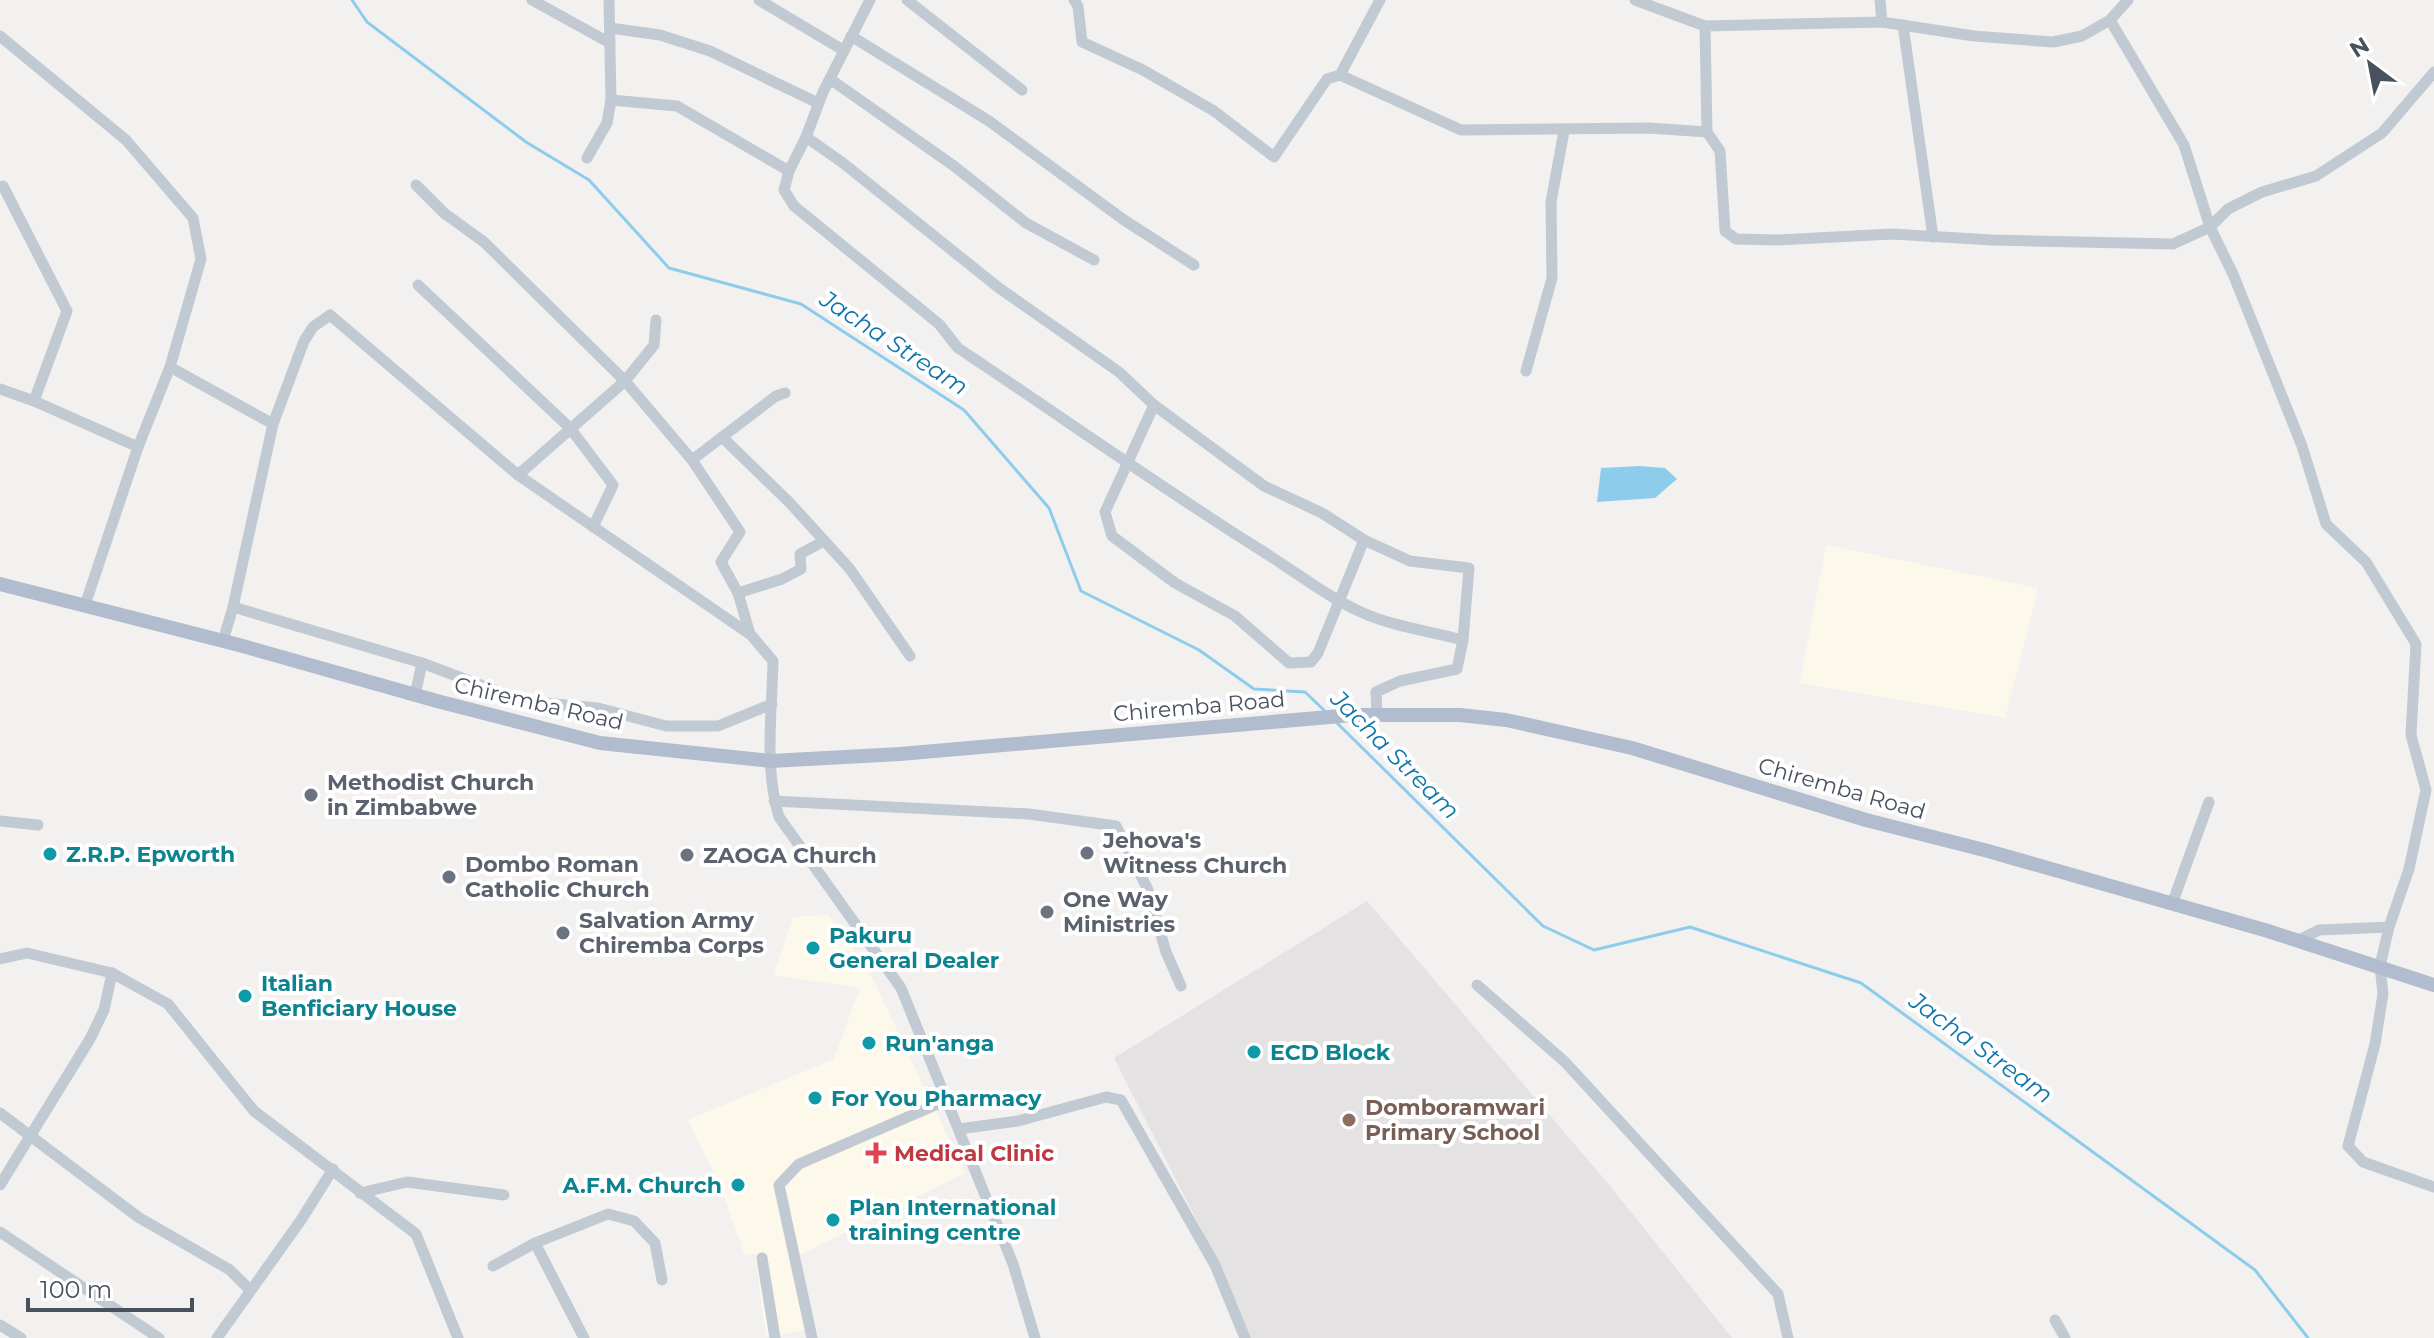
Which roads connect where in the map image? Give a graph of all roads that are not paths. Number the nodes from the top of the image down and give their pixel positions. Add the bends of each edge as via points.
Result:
1 (532, 0) edge
2 (609, 0) edge
3 (759, 0) edge
4 (870, 0) edge
5 (907, 0) edge
6 (1074, 0) edge
7 (1380, 0) edge
8 (1635, 0) edge
9 (1880, 0) edge
10 (2128, 0) edge
11 (2110, 20) junction
12 (1882, 22) junction
13 (1903, 25) junction
14 (1705, 26) junction
15 (610, 28) junction
16 (0, 36) edge
17 (851, 36) junction
18 (610, 43) junction
19 (843, 50) junction
20 (2434, 72) edge
21 (1340, 75) junction
22 (830, 79) junction
23 (1022, 90) dead end
24 (611, 100) junction
25 (818, 103) junction
26 (1564, 131) junction
27 (1707, 132) junction
28 (806, 137) junction
29 (587, 158) dead end
30 (789, 171) junction
31 (416, 185) dead end
32 (3, 186) dead end
33 (2210, 227) junction
34 (1933, 237) junction
35 (1094, 260) dead end
36 (1194, 265) dead end
37 (418, 285) dead end
38 (656, 320) dead end
39 (170, 367) junction
40 (1526, 371) dead end
41 (625, 381) junction
42 (0, 389) edge
43 (785, 393) dead end
44 (34, 401) junction
45 (1154, 405) junction
46 (273, 424) junction
47 (570, 428) junction
48 (722, 437) junction
49 (138, 447) junction
50 (692, 460) junction
51 (1128, 461) junction
52 (518, 475) junction
53 (593, 527) junction
54 (1364, 540) junction
55 (824, 541) junction
56 (0, 584) edge
57 (738, 593) junction
58 (1339, 599) junction
59 (85, 605) junction
60 (233, 607) junction
61 (751, 635) junction
62 (1463, 640) junction
63 (223, 641) junction
64 (910, 656) dead end
65 (422, 663) junction
66 (415, 695) junction
67 (772, 704) junction
68 (1377, 715) junction
69 (771, 761) junction
70 (774, 801) junction
71 (2209, 802) dead end
72 (0, 821) edge
73 (38, 825) dead end
74 (2172, 904) junction
75 (2389, 927) junction
76 (2299, 940) junction
77 (0, 959) edge
78 (2380, 966) junction
79 (112, 973) junction
80 (1477, 985) dead end
81 (2434, 985) edge
82 (1181, 986) dead end
83 (947, 1100) junction
84 (0, 1113) edge
85 (959, 1129) junction
86 (30, 1136) junction
87 (333, 1169) junction
88 (0, 1185) edge
89 (2434, 1187) edge
90 (360, 1193) junction
91 (504, 1195) dead end
92 (0, 1232) edge
93 (535, 1243) junction
94 (762, 1258) dead end
95 (493, 1266) dead end
96 (662, 1280) dead end
97 (250, 1290) junction
98 (2055, 1320) dead end
99 (0, 1325) edge
100 (21, 1338) edge
101 (159, 1338) edge
102 (217, 1338) edge
103 (458, 1338) edge
104 (584, 1338) edge
105 (775, 1338) edge
106 (812, 1338) edge
107 (1035, 1338) edge
108 (1245, 1338) edge
109 (1788, 1338) edge
110 (2065, 1338) edge

1 - 18 street
2 - 15 street
3 - 19 street
4 - 17 street
5 - 23 street
6 - 21 street via 1082,42 1214,111 1274,157 1327,79
7 - 21 street
8 - 14 street
9 - 12 street
10 - 11 street
11 - 13 street via 2082,36 2053,42
11 - 33 street via 2184,145
12 - 13 street
12 - 14 street
13 - 34 street
14 - 27 street
15 - 18 street
15 - 25 street via 660,35 710,51
16 - 39 street via 126,140 193,218 201,259
17 - 19 street
17 - 36 street via 989,121
18 - 24 street
19 - 22 street
20 - 33 street via 2382,133 2316,176 2228,209
21 - 26 street via 1461,130
22 - 25 street
22 - 35 street via 1026,223
24 - 29 street via 607,123
24 - 30 street via 677,106
25 - 28 street
26 - 27 street
26 - 40 street via 1551,202 1552,278
27 - 34 street via 1720,151 1725,231 1736,239
28 - 30 street
28 - 45 street via 999,288 1119,372
30 - 51 street via 784,190 794,206 939,324 958,348
31 - 41 street via 484,242
32 - 44 street via 67,311
33 - 34 street via 2173,244
33 - 75 street via 2302,446 2326,524 2366,562 2416,644 2411,735 2426,790 2409,869
37 - 47 street
38 - 41 street via 654,345
39 - 46 street
39 - 49 street
41 - 47 street
41 - 50 street
42 - 44 street
43 - 48 street
44 - 49 street
45 - 51 street
45 - 54 street via 1264,486
46 - 52 street via 304,341 330,315
46 - 60 street
47 - 52 street
47 - 53 street via 613,485
48 - 50 street
48 - 55 street
49 - 59 street
50 - 57 street via 740,532 721,562
51 - 58 street
51 - 58 street via 1105,512 1112,536 1175,583 1235,616 1289,663 1311,662
52 - 53 street
53 - 61 street
54 - 58 street
54 - 62 street via 1410,561 1469,568
55 - 57 street via 800,554 801,569
55 - 64 street via 861,582
56 - 59 main road, Chiremba Road
57 - 61 street
58 - 62 street via 1407,629
59 - 63 main road, Chiremba Road
60 - 63 street
60 - 65 street
61 - 67 street via 773,661
62 - 68 street via 1457,669 1400,681 1376,692
63 - 66 main road, Chiremba Road
65 - 66 street
65 - 67 street via 523,701 598,708 666,726 718,726
66 - 69 main road, Chiremba Road via 600,743
67 - 69 street
68 - 69 main road, Chiremba Road
68 - 74 main road, Chiremba Road via 1460,715 1582,736
69 - 70 street
70 - 82 street via 1029,814 1116,826 1148,890
70 - 83 street via 779,817 901,988
71 - 74 street
72 - 73 street
74 - 76 main road, Chiremba Road
75 - 76 street via 2319,930
75 - 78 street
76 - 78 main road, Chiremba Road
77 - 79 street via 27,953
78 - 81 main road, Chiremba Road
78 - 89 street via 2383,994 2375,1044 2348,1146 2363,1162
79 - 86 street via 104,1010
79 - 87 street via 168,1004 254,1111
80 - 109 street via 1565,1062 1778,1294
83 - 85 street
83 - 106 street via 799,1164 779,1185
84 - 86 street
85 - 107 street via 1013,1264
85 - 108 street via 1018,1121 1106,1097 1121,1100 1215,1265
86 - 88 street
86 - 97 street via 138,1217 230,1270
87 - 90 street
87 - 97 street
90 - 91 street via 407,1182
90 - 103 street via 416,1234
92 - 101 street
93 - 95 street
93 - 96 street via 608,1214 634,1221 655,1243
93 - 104 street
94 - 105 street
97 - 102 street
98 - 110 street
99 - 100 street

